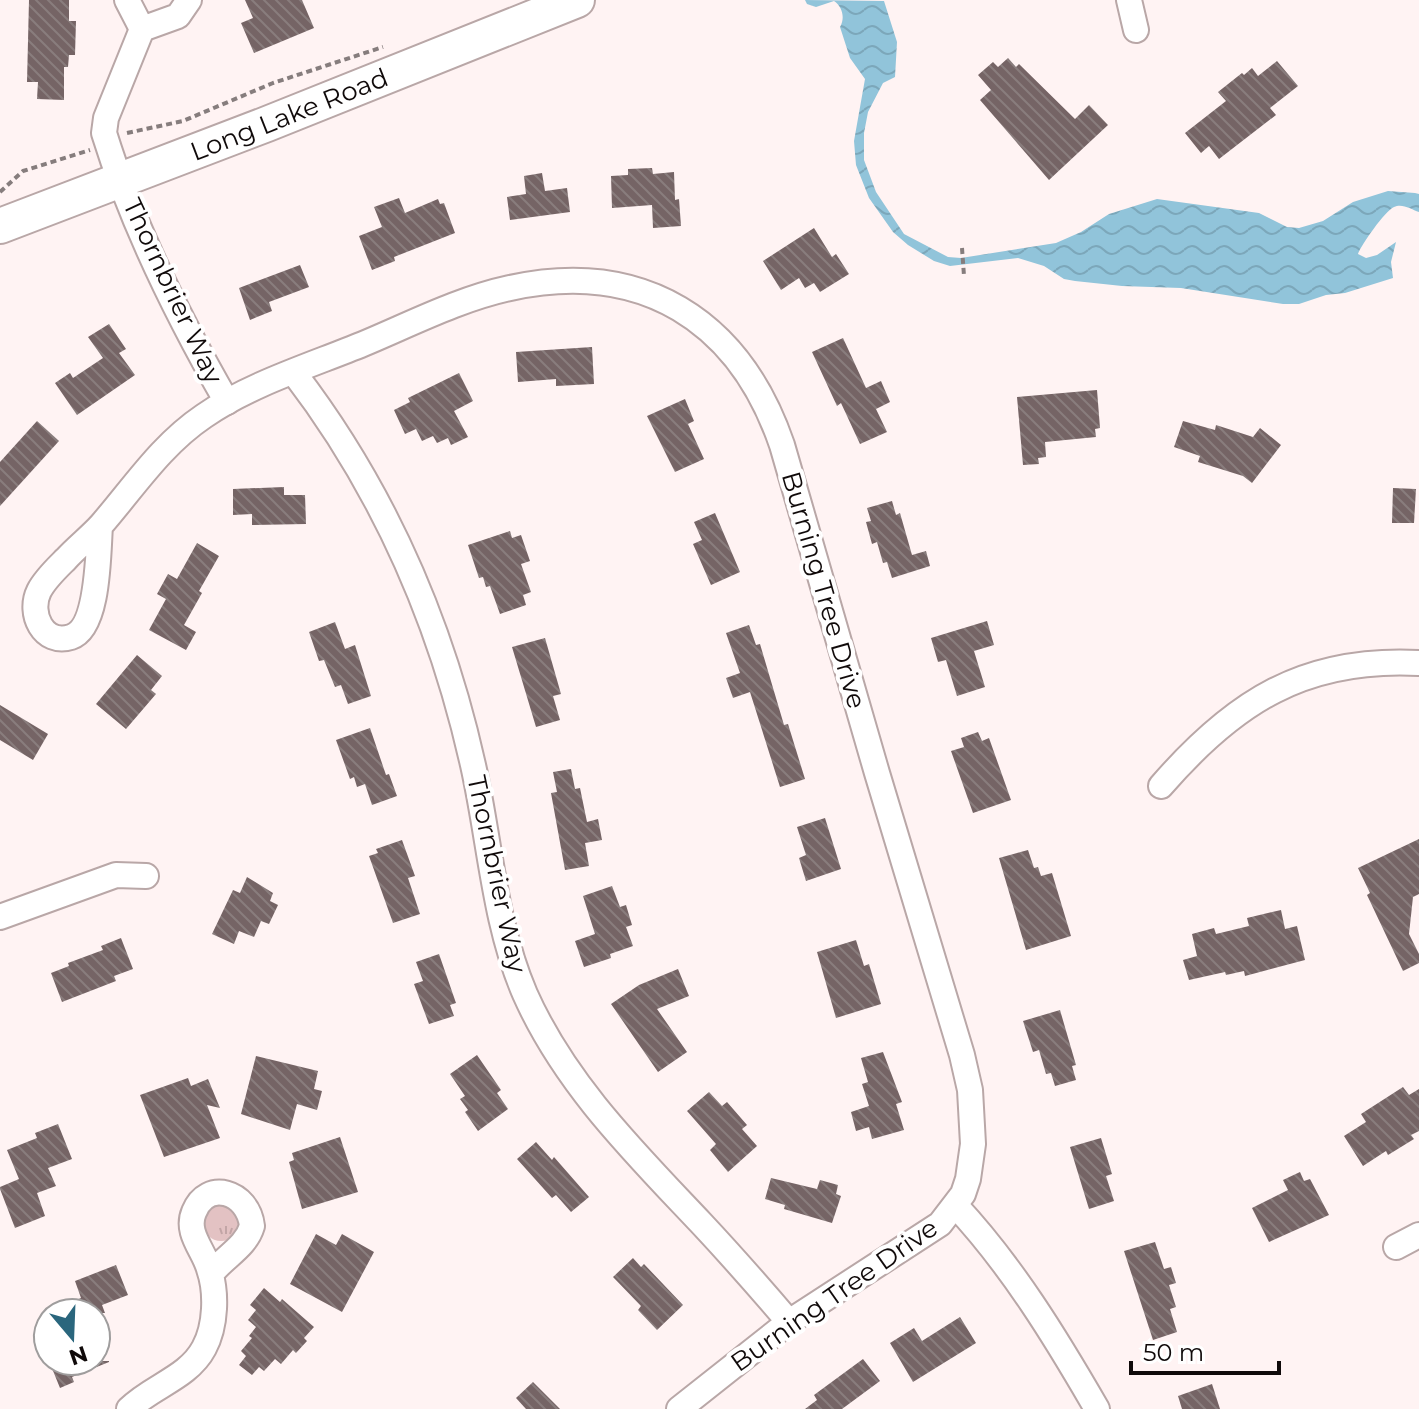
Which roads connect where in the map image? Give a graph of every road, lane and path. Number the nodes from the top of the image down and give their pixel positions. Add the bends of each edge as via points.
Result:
1 (127, 0) edge
2 (189, 0) edge
3 (577, 0) edge
4 (1129, 0) edge
5 (142, 29) junction
6 (1136, 30) dead end
7 (392, 44) dead end
8 (123, 134) dead end
9 (86, 152) dead end
10 (121, 180) junction
11 (0, 192) edge
12 (0, 226) edge
13 (962, 248) dead end
14 (964, 276) dead end
15 (294, 373) junction
16 (227, 402) junction
17 (100, 526) dead end
18 (1419, 663) edge
19 (1161, 786) dead end
20 (146, 876) dead end
21 (0, 917) edge
22 (956, 1206) junction
23 (1419, 1235) edge
24 (1396, 1247) dead end
25 (211, 1274) dead end
26 (789, 1322) junction
27 (129, 1409) edge
28 (679, 1409) edge
29 (1097, 1409) edge

1 - 5 street
2 - 5 street via 178,16
3 - 10 main road, Long Lake Road
4 - 6 street
5 - 10 street, Thornbrier Way via 106,118 104,133
7 - 8 path via 273,83 183,121
9 - 11 path via 23,171
10 - 12 main road, Long Lake Road
10 - 16 street, Thornbrier Way via 171,296
13 - 14 path
15 - 16 street, Burning Tree Drive
15 - 22 street, Burning Tree Drive via 468,301 558,281 605,283 651,294 730,348 767,405 782,445 962,1055 973,1144 968,1179
15 - 26 street, Thornbrier Way via 346,445 377,500 430,616 470,753 512,955 535,1017 594,1107
16 - 17 street, Burning Tree Drive via 157,457
18 - 19 street via 1341,668 1265,694 1209,735
20 - 21 street via 116,875
22 - 26 street, Burning Tree Drive via 940,1224
22 - 29 street via 1010,1272
23 - 24 street
25 - 27 street via 214,1312 204,1348 179,1375
26 - 28 street, Burning Tree Drive

